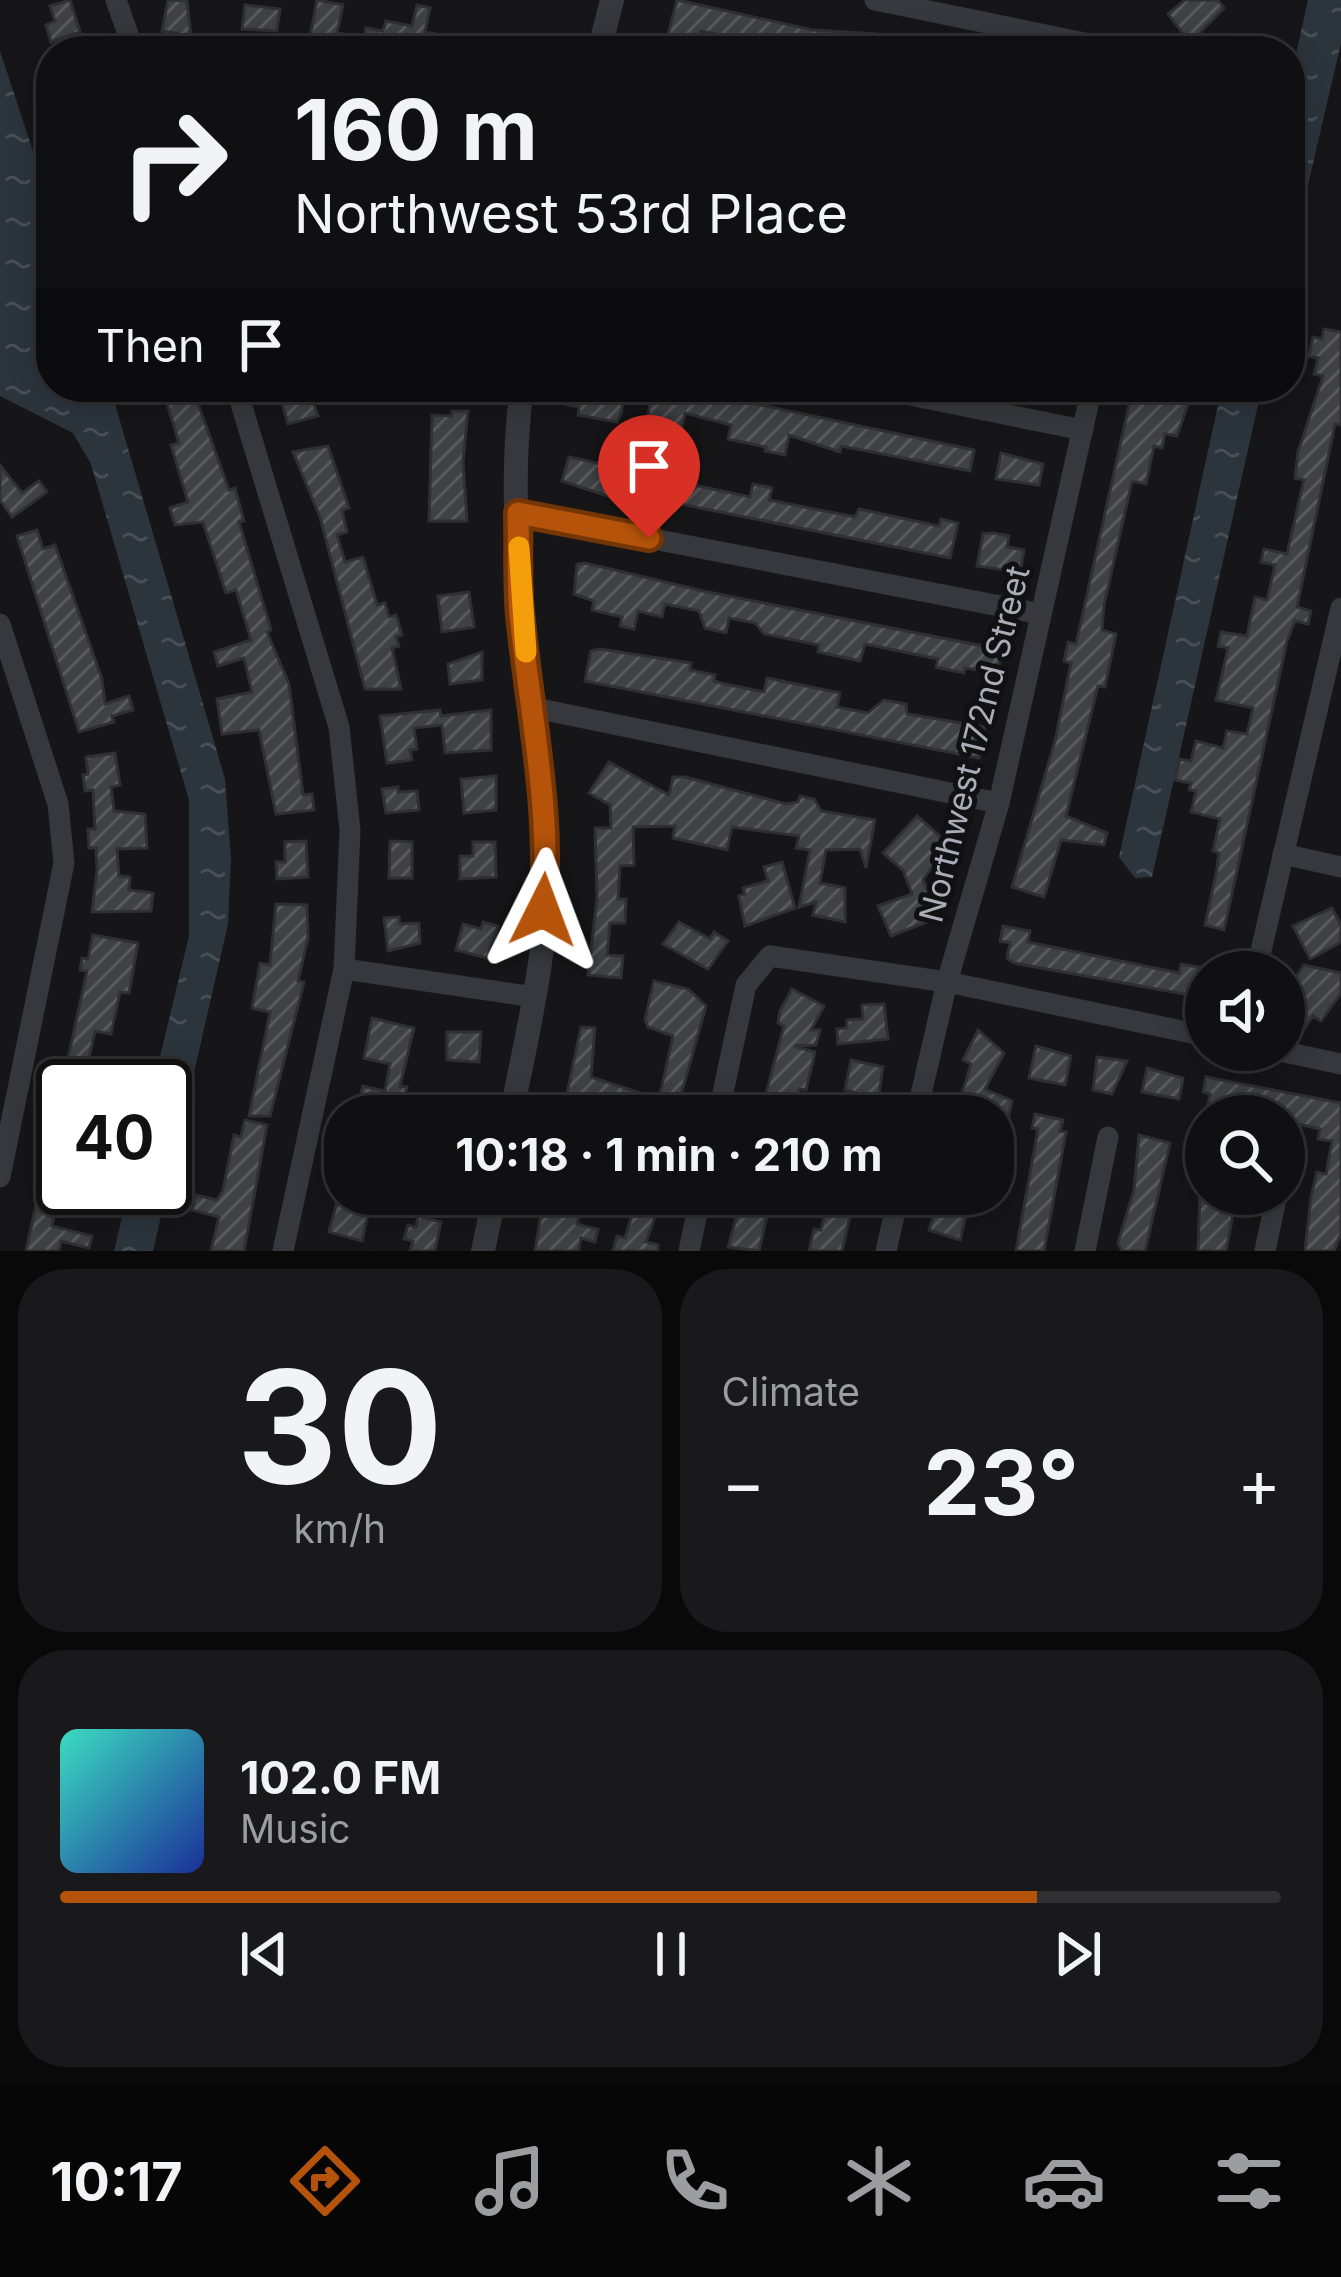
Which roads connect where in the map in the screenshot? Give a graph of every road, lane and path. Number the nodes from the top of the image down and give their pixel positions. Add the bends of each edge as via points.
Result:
1 (116, 0) edge
2 (612, 0) edge
3 (875, 0) edge
4 (129, 36) edge
5 (603, 36) edge
6 (1051, 36) edge
7 (241, 402) edge
8 (520, 402) edge
9 (944, 402) edge
10 (1089, 402) edge
11 (1083, 430) junction
12 (518, 513) junction
13 (1341, 608) edge
14 (1041, 614) junction
15 (0, 624) edge
16 (1334, 676) edge
17 (535, 708) junction
18 (999, 803) junction
19 (1282, 854) junction
20 (1341, 867) edge
21 (1261, 951) edge
22 (344, 970) junction
23 (947, 982) junction
24 (535, 997) junction
25 (1185, 1032) edge
26 (1305, 1056) edge
27 (1341, 1064) edge
28 (515, 1095) edge
29 (722, 1095) edge
30 (921, 1095) edge
31 (1108, 1136) dead end
32 (0, 1177) edge
33 (491, 1215) edge
34 (697, 1215) edge
35 (894, 1215) edge
36 (1273, 1215) edge
37 (283, 1251) edge
38 (483, 1251) edge
39 (689, 1251) edge
40 (886, 1251) edge
41 (1085, 1251) edge
42 (1265, 1251) edge

1 - 4 street
2 - 5 street
3 - 6 street
7 - 22 street via 339,728 350,830
8 - 12 street
9 - 11 street
10 - 11 street, Northwest 172nd Street
11 - 14 street, Northwest 172nd Street
12 - 14 street
12 - 17 street via 520,614
13 - 16 street
14 - 18 street, Northwest 172nd Street
15 - 32 street via 58,803 64,863
16 - 19 street
17 - 18 street
17 - 24 street via 547,866
18 - 23 street, Northwest 172nd Street
19 - 20 street
19 - 21 street
22 - 24 street
22 - 37 street
23 - 25 street
23 - 29 street via 770,956 746,985
23 - 30 street, Northwest 172nd Street
24 - 28 street
26 - 27 street
31 - 41 street
33 - 38 street
34 - 39 street
35 - 40 street
36 - 42 street

